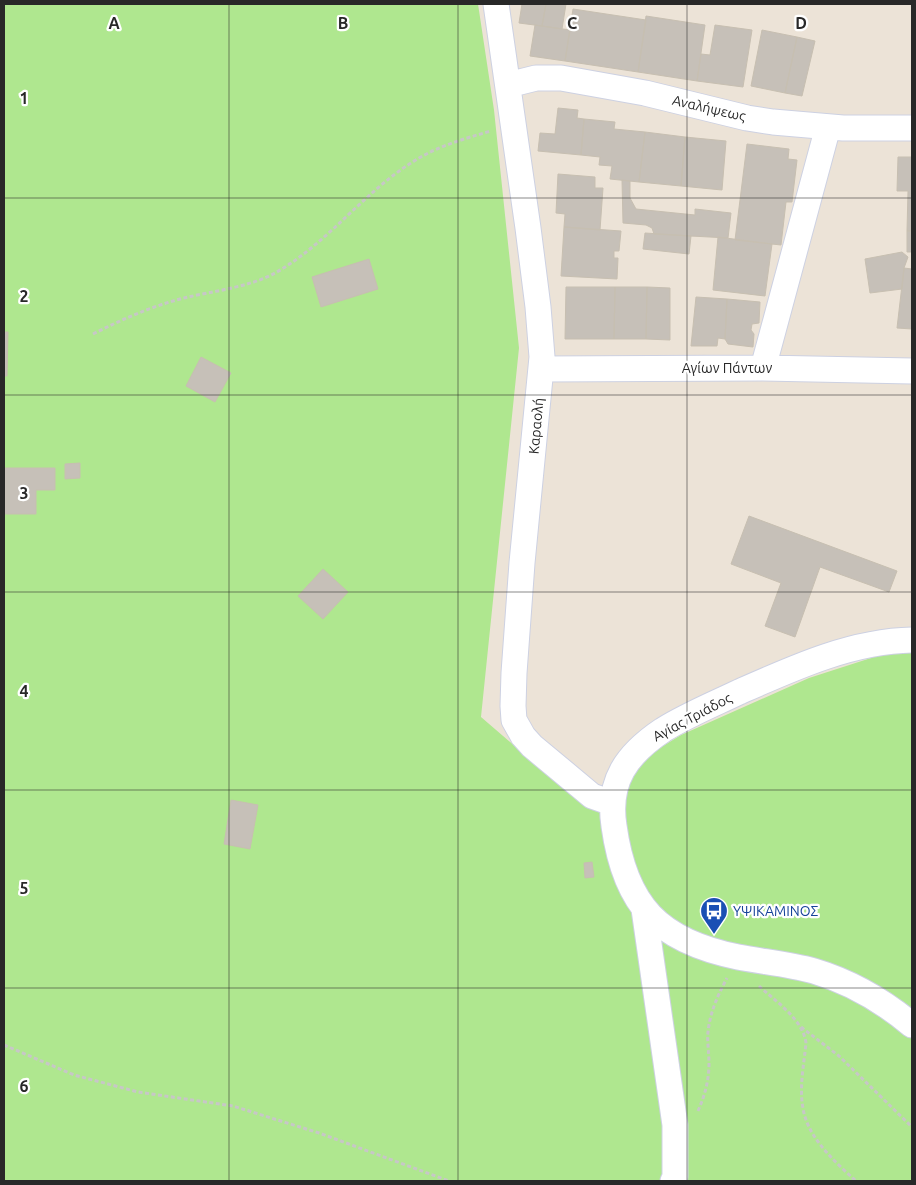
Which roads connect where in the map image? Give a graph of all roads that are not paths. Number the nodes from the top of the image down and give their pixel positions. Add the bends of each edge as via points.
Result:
1 (496, 4) edge
2 (508, 85) junction
3 (828, 127) junction
4 (912, 128) edge
5 (763, 368) junction
6 (542, 369) junction
7 (912, 370) edge
8 (912, 640) edge
9 (612, 803) junction
10 (644, 909) junction
11 (912, 1025) edge
12 (673, 1181) edge

1 - 2 street, Καραολή
2 - 3 street, Αναλήψεως via 536,78 561,78 644,93 747,118
2 - 6 street, Καραολή via 538,306
3 - 4 street, Αναλήψεως
3 - 5 street
5 - 6 street, Αγίων Πάντων
5 - 7 street, Αγίων Πάντων
6 - 9 street, Καραολή via 521,572 514,720 532,746 592,796
8 - 9 street, Αγίας Τριάδος via 879,643 842,652 757,684 689,715 639,748 618,776
9 - 10 street, Αγίας Τριάδος via 623,872
10 - 11 street, Αγίας Τριάδος via 660,925 683,939 718,952 805,968 832,977 870,995
10 - 12 street via 675,1125

